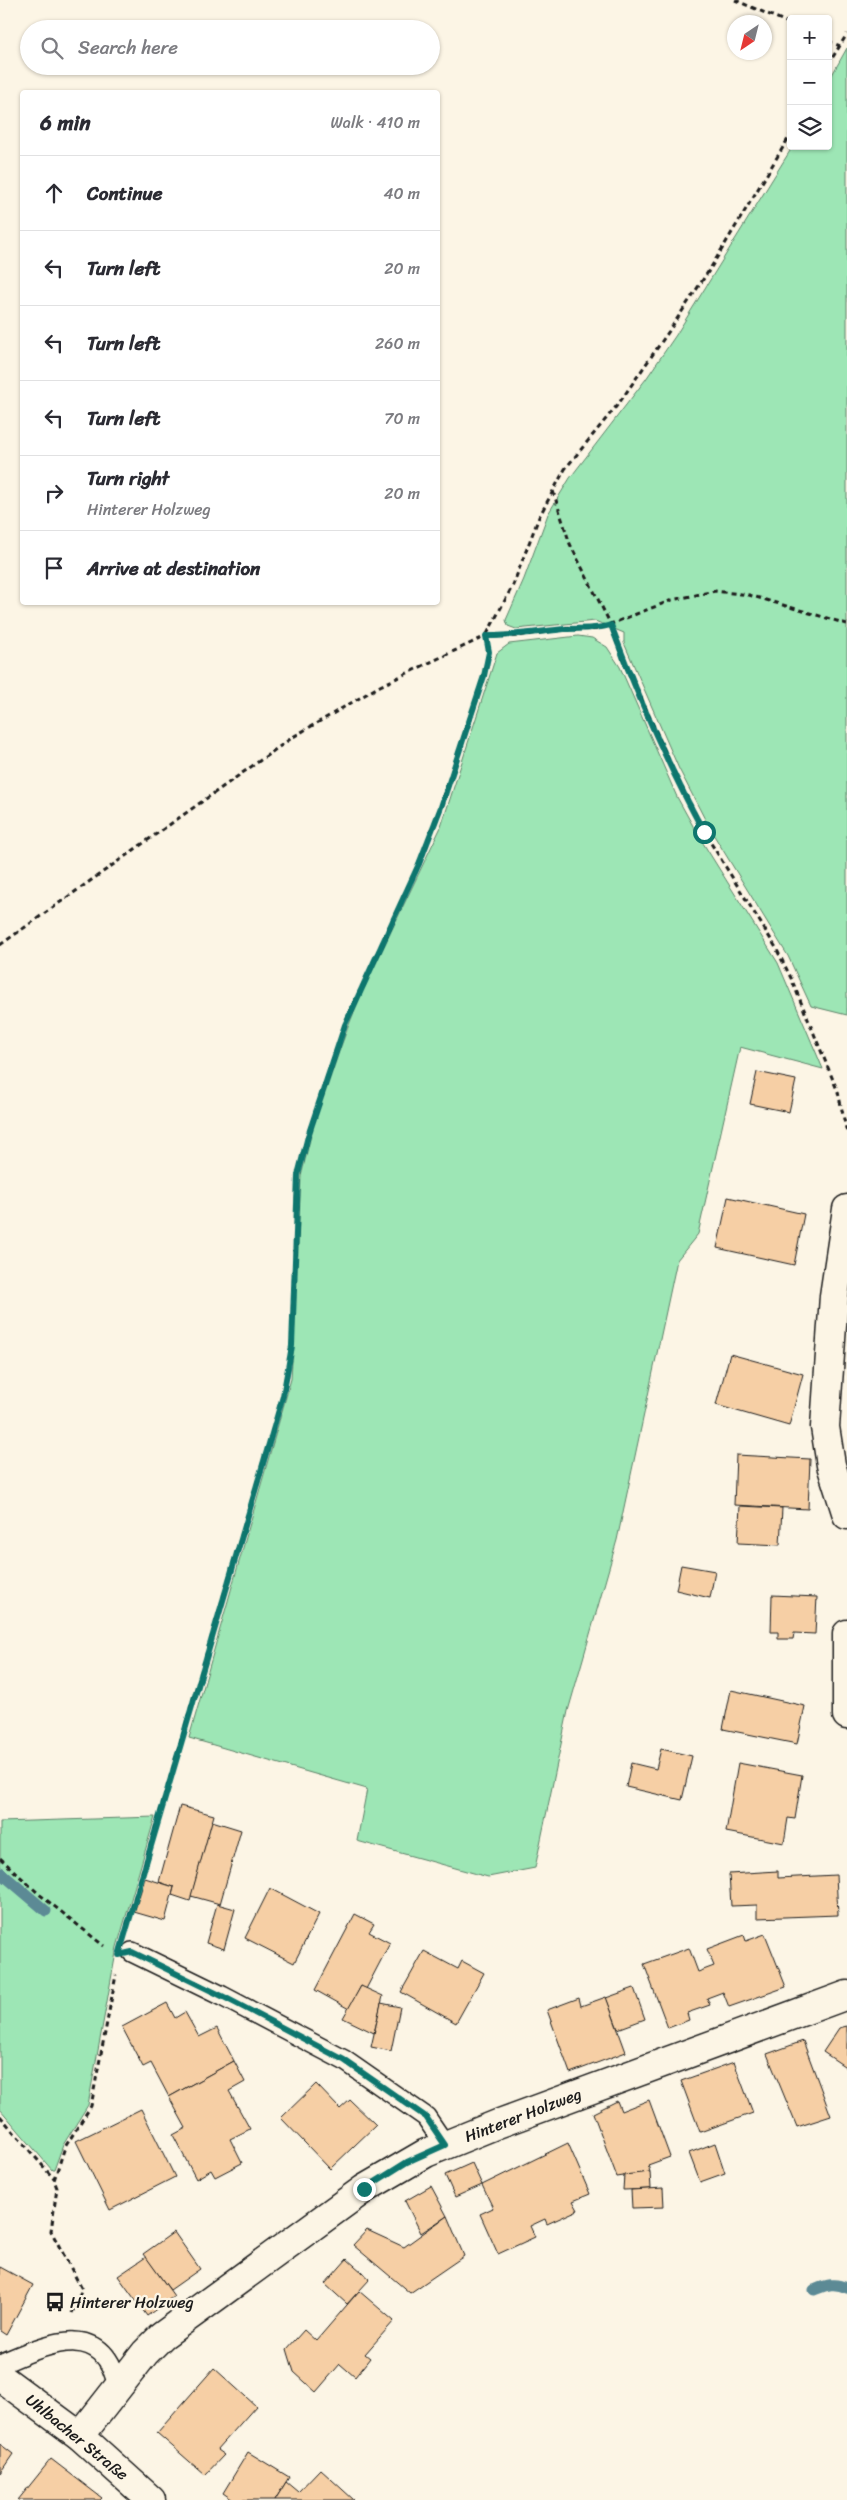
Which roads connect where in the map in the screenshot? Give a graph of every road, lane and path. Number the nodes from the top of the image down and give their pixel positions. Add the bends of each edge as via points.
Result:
1 (735, 0) edge
2 (787, 22) edge
3 (847, 34) edge
4 (832, 43) edge
5 (840, 46) junction
6 (831, 60) edge
7 (787, 141) edge
8 (553, 490) junction
9 (847, 624) edge
10 (611, 625) junction
11 (486, 636) junction
12 (0, 945) edge
13 (847, 1133) edge
14 (847, 1209) edge
15 (847, 1516) edge
16 (847, 1634) edge
17 (847, 1715) edge
18 (0, 1858) edge
19 (125, 1954) junction
20 (847, 1995) edge
21 (0, 2116) edge
22 (445, 2145) junction
23 (54, 2180) junction
24 (62, 2341) junction
25 (0, 2364) edge
26 (0, 2377) edge
27 (118, 2388) junction
28 (80, 2436) junction
29 (151, 2500) edge

1 - 2 path
3 - 5 path
4 - 5 path
5 - 6 path
7 - 8 path via 691,298 618,403 565,469
8 - 10 path via 570,544
8 - 11 path via 513,585
9 - 10 path via 749,595 715,591 672,600
10 - 11 path via 591,630
10 - 13 path via 690,807 791,978 836,1086
11 - 12 path via 380,686 293,737
11 - 19 path via 489,652 484,676 441,807 419,864 345,1025 308,1136 298,1175 292,1346 283,1396
14 - 15 street via 834,1296 826,1427 831,1465
16 - 17 street
18 - 19 path via 108,1949
19 - 22 lane via 216,1993 344,2060 426,2117
19 - 23 path via 91,2106 65,2147
20 - 22 street, Hinterer Holzweg
21 - 23 path
22 - 27 street, Hinterer Holzweg via 407,2162 364,2189 162,2336
23 - 24 path via 57,2188 51,2231 82,2289
24 - 25 lane
24 - 27 lane via 86,2344 107,2357
26 - 28 street, Uhlbacher Straße
27 - 28 street, Hinterer Holzweg
28 - 29 street, Uhlbacher Straße

